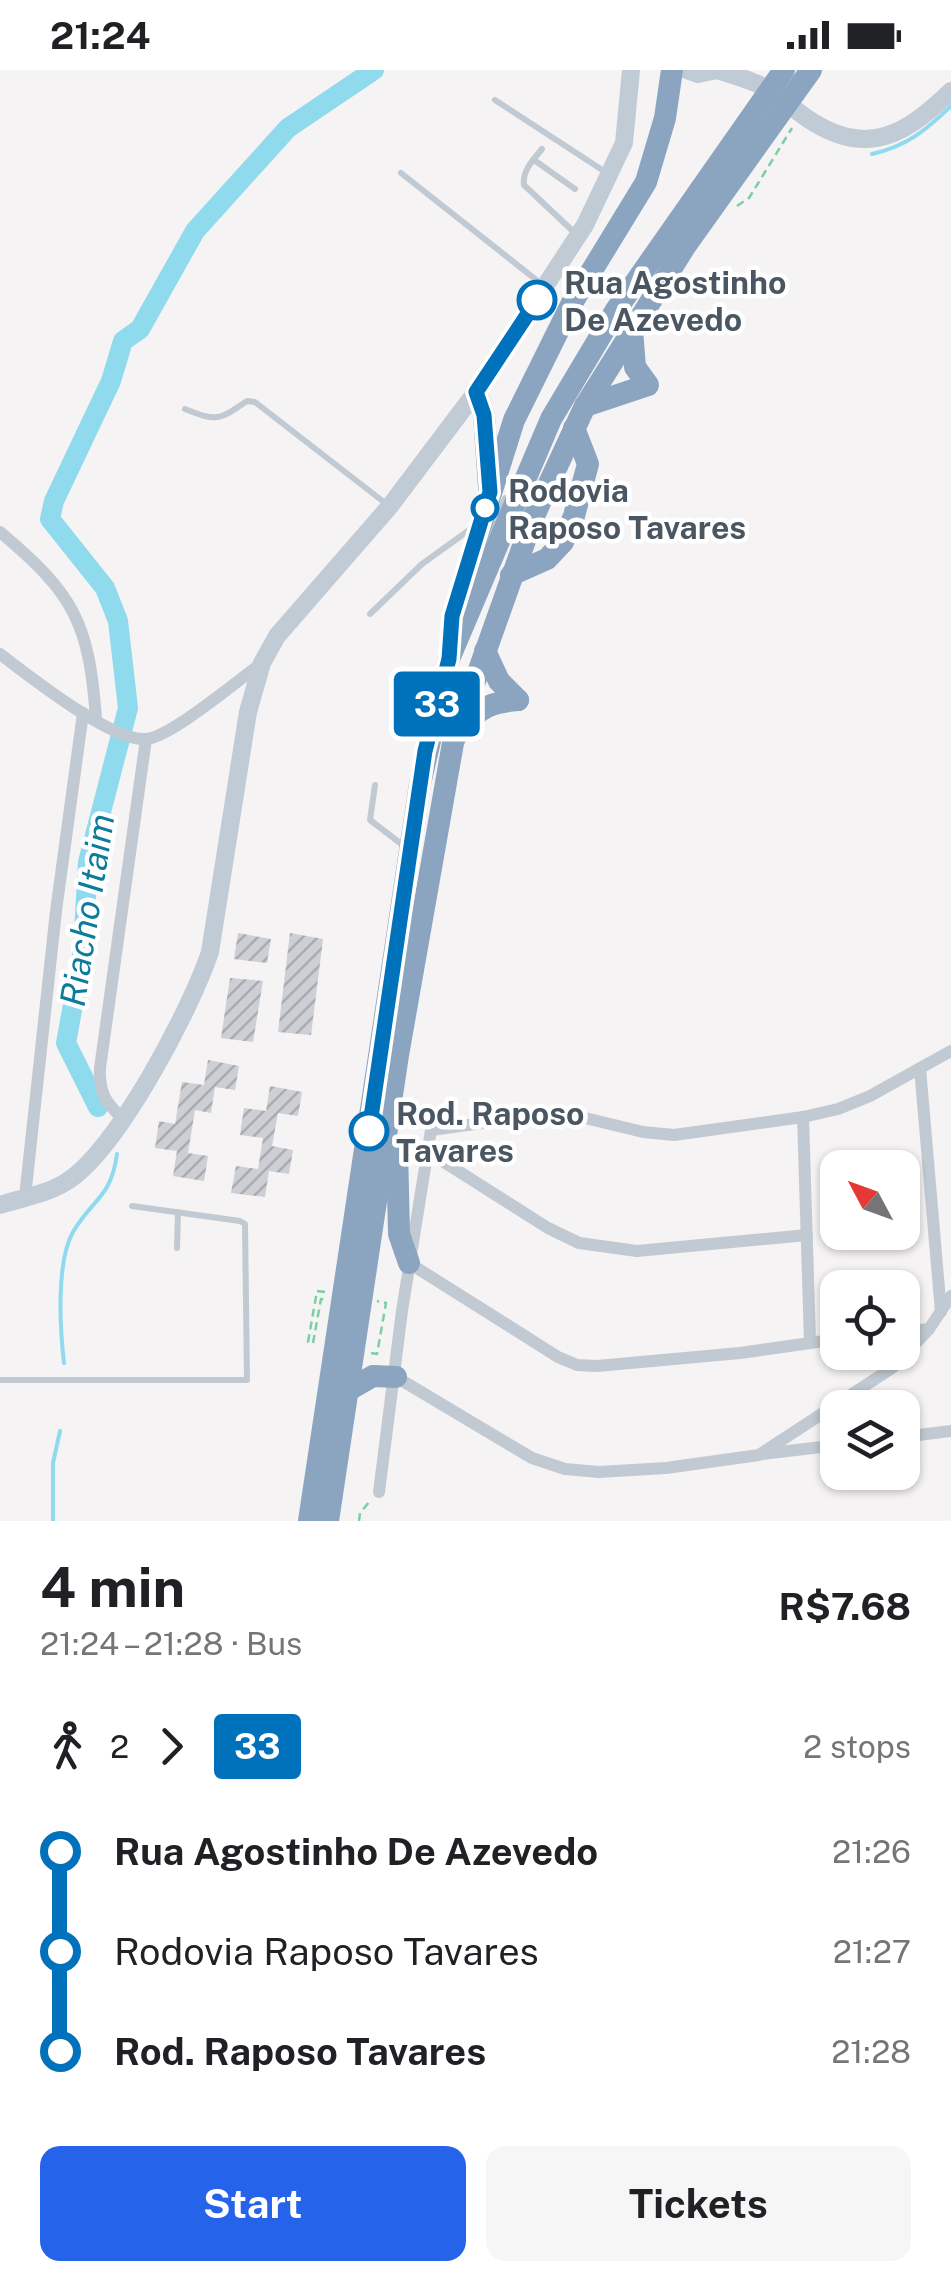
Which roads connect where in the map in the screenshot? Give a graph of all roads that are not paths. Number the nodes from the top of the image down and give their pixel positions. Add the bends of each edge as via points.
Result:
1 (631, 70) edge
2 (672, 70) edge
3 (687, 70) edge
4 (717, 70) edge
5 (784, 70) edge
6 (809, 72) edge
7 (754, 78) edge
8 (951, 91) edge
9 (496, 100) dead end
10 (752, 136) junction
11 (542, 150) dead end
12 (534, 160) junction
13 (401, 173) dead end
14 (611, 175) junction
15 (575, 189) dead end
16 (578, 236) junction
17 (545, 287) junction
18 (632, 330) junction
19 (476, 392) junction
20 (585, 406) junction
21 (185, 410) dead end
22 (551, 419) junction
23 (574, 428) junction
24 (520, 466) dead end
25 (513, 482) dead end
26 (490, 492) junction
27 (390, 506) junction
28 (480, 523) junction
29 (0, 532) edge
30 (512, 575) junction
31 (370, 614) dead end
32 (452, 616) junction
33 (485, 651) junction
34 (0, 654) edge
35 (449, 659) junction
36 (262, 663) junction
37 (82, 712) junction
38 (96, 720) junction
39 (140, 738) junction
40 (453, 743) junction
41 (375, 785) dead end
42 (410, 850) junction
43 (951, 1051) edge
44 (920, 1068) junction
45 (803, 1117) junction
46 (122, 1118) junction
47 (389, 1132) junction
48 (428, 1152) junction
49 (26, 1197) junction
50 (0, 1205) edge
51 (132, 1206) dead end
52 (178, 1212) junction
53 (807, 1234) junction
54 (177, 1248) dead end
55 (410, 1263) junction
56 (951, 1296) edge
57 (941, 1312) junction
58 (929, 1329) junction
59 (920, 1330) edge
60 (820, 1341) edge
61 (810, 1342) junction
62 (396, 1377) junction
63 (0, 1380) edge
64 (347, 1390) junction
65 (951, 1432) edge
66 (920, 1435) edge
67 (820, 1447) edge
68 (759, 1455) junction
69 (378, 1492) road end
70 (309, 1521) edge
71 (328, 1521) edge

1 - 14 main road via 624,143
2 - 26 highway via 646,182 552,343 514,420
3 - 4 main road
4 - 7 main road
5 - 10 highway
6 - 10 highway
7 - 8 main road via 826,130 867,140 892,136
9 - 14 lane
10 - 18 highway via 714,207
10 - 22 highway via 616,310
11 - 12 lane
12 - 15 lane
12 - 16 lane via 524,185
13 - 17 lane
14 - 16 main road
16 - 17 main road
17 - 19 main road
18 - 20 highway
18 - 20 highway via 635,366 648,385
19 - 26 highway
19 - 27 main road
20 - 23 highway
21 - 27 lane via 219,419 255,402
22 - 24 lane
22 - 35 highway
23 - 30 highway
23 - 30 highway via 588,464 574,516 547,559
25 - 32 lane
26 - 28 highway
27 - 36 main road via 306,600
28 - 31 lane via 422,564
28 - 32 highway
29 - 38 street via 70,603
30 - 33 highway
32 - 35 highway
33 - 40 highway
33 - 40 highway via 499,681 518,700 481,709
34 - 37 street
35 - 42 highway via 425,751
36 - 39 street via 166,732
36 - 46 main road via 248,712 210,952 172,1040
37 - 38 street
37 - 49 street
38 - 39 street
39 - 46 street via 100,1068 100,1090
40 - 47 highway
41 - 42 lane via 370,820
42 - 70 highway
43 - 44 street
44 - 45 street via 870,1096
44 - 57 street
45 - 48 street via 674,1135 548,1114 431,1130
45 - 53 street
46 - 49 main road via 68,1181
47 - 55 highway via 397,1148 399,1234
47 - 64 highway
48 - 53 street via 580,1243 637,1251
48 - 55 street
49 - 50 main road
51 - 52 lane
52 - 54 lane
52 - 63 lane via 244,1222 247,1380
53 - 61 street
55 - 61 street via 577,1365
55 - 62 street
56 - 57 street
57 - 58 street
58 - 59 street
58 - 68 street via 892,1368
60 - 61 street
62 - 64 highway via 374,1376
62 - 68 street via 532,1458 565,1469 666,1468
62 - 69 street
64 - 71 highway
65 - 66 street
67 - 68 street

